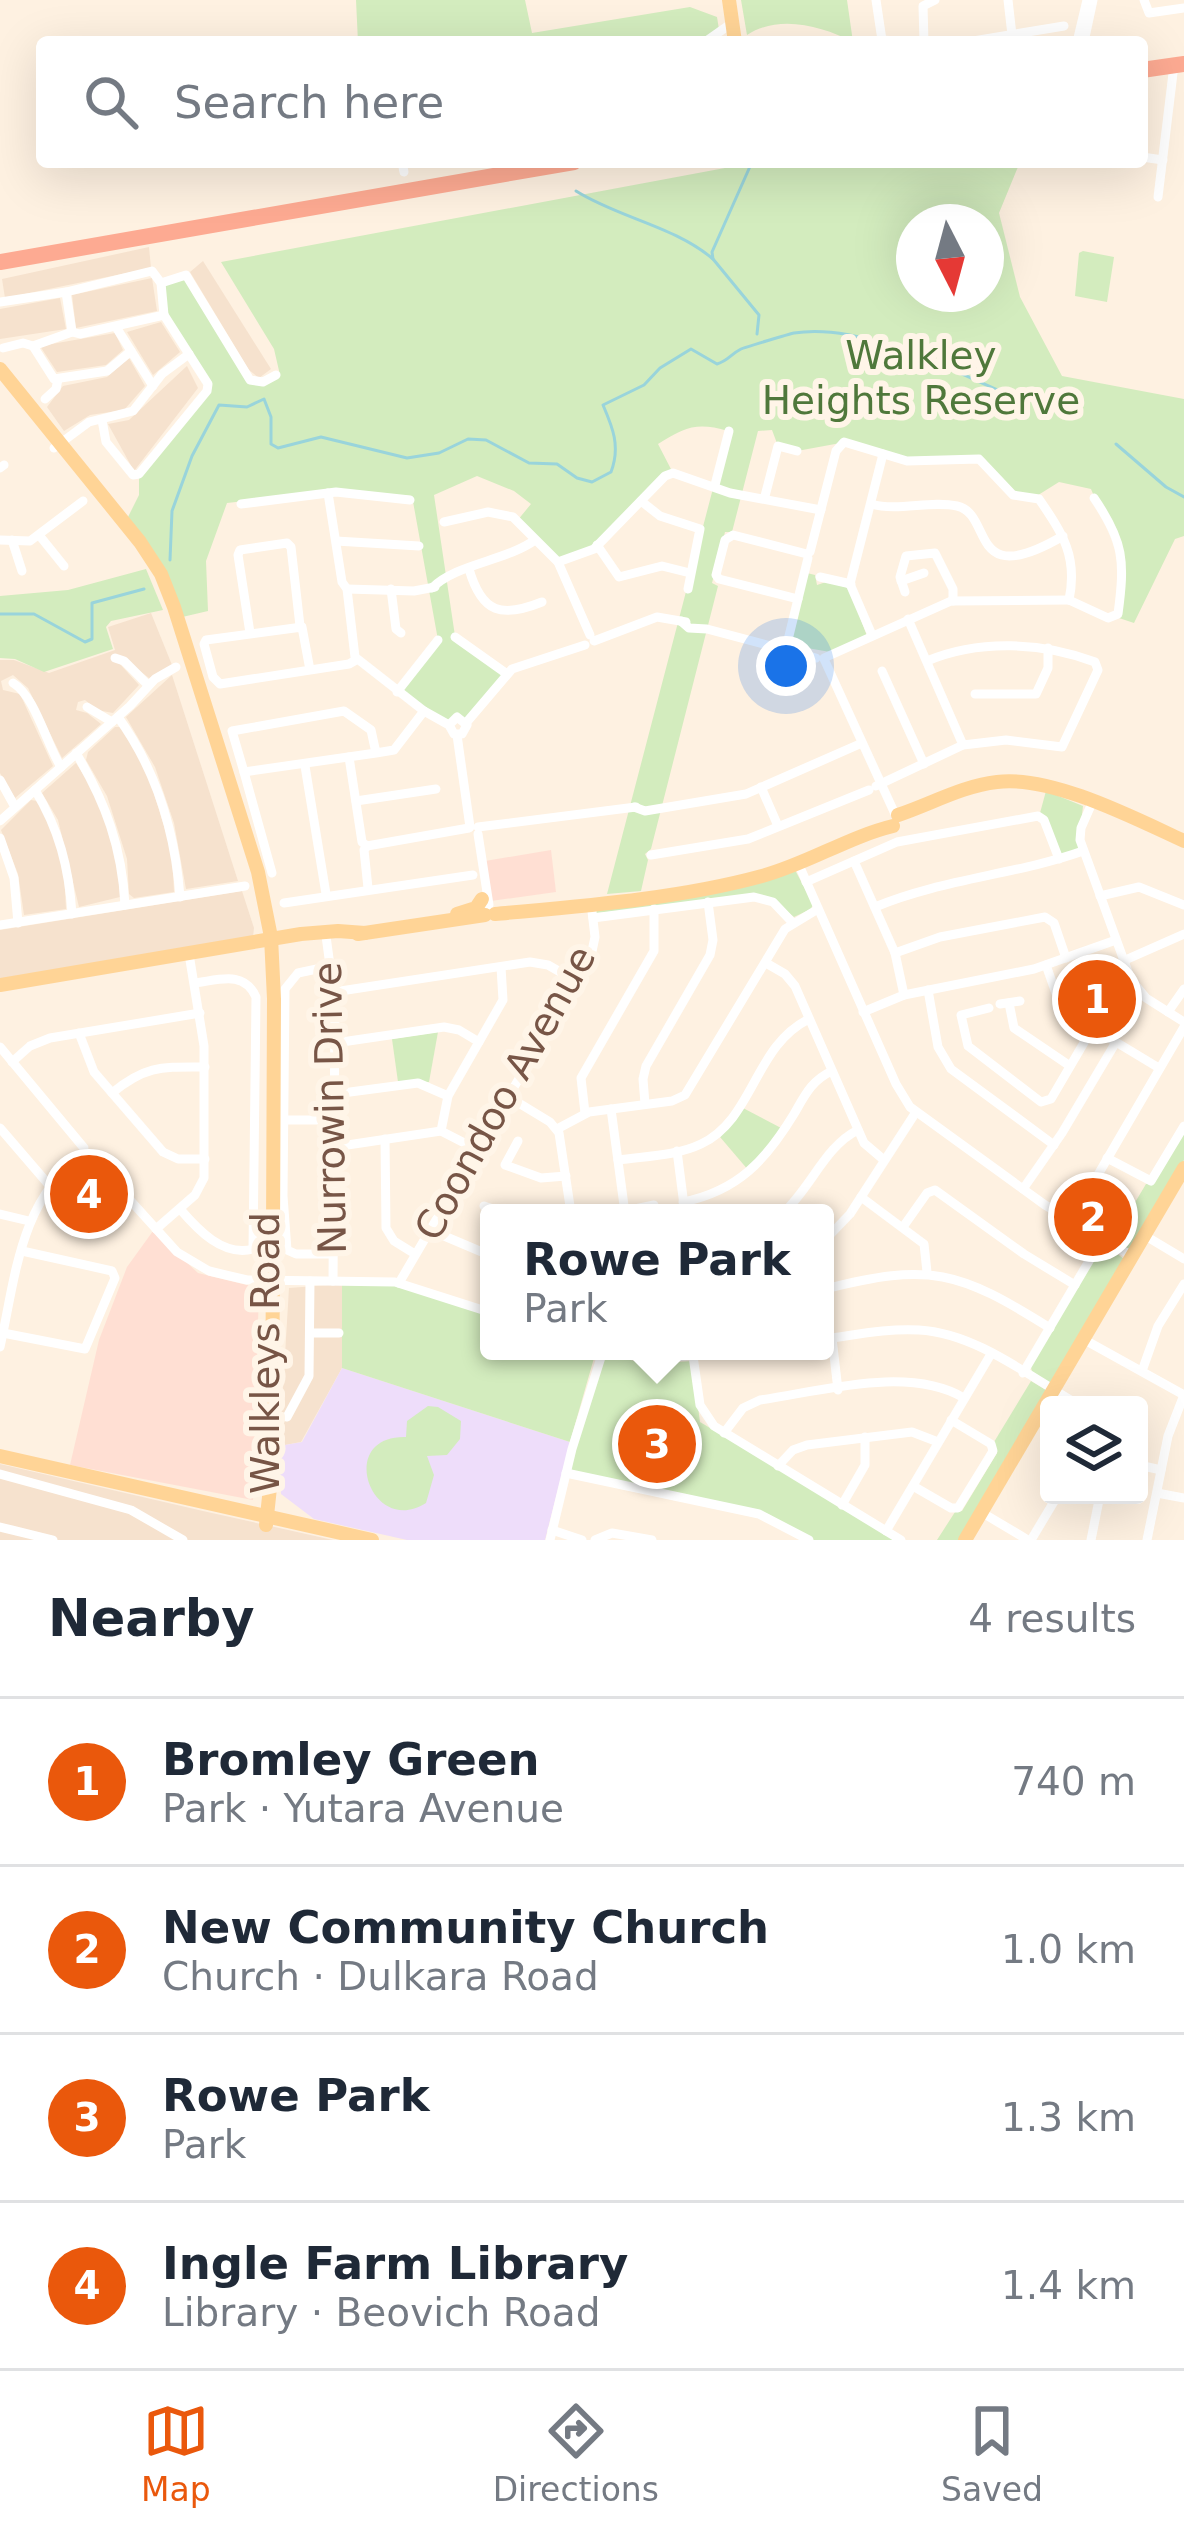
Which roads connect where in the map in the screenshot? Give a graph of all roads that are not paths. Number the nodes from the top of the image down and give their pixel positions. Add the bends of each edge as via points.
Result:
1 (729, 0) edge
2 (876, 0) edge
3 (1008, 0) edge
4 (1090, 0) edge
5 (1144, 0) edge
6 (912, 2) edge
7 (930, 2) edge
8 (1183, 5) edge
9 (732, 23) junction
10 (1064, 26) dead end
11 (1012, 35) junction
12 (714, 36) edge
13 (734, 36) edge
14 (882, 36) edge
15 (925, 36) edge
16 (1006, 36) edge
17 (1082, 36) edge
18 (1179, 62) edge
19 (1148, 67) edge
20 (1148, 158) edge
21 (1163, 160) junction
22 (513, 168) edge
23 (536, 168) edge
24 (392, 191) junction
25 (1158, 197) dead end
26 (0, 258) edge
27 (161, 283) junction
28 (66, 292) junction
29 (0, 302) edge
30 (164, 315) junction
31 (116, 327) junction
32 (72, 332) junction
33 (33, 346) junction
34 (3, 348) dead end
35 (131, 351) junction
36 (189, 354) junction
37 (0, 369) edge
38 (58, 380) junction
39 (273, 380) dead end
40 (0, 381) edge
41 (153, 386) junction
42 (45, 399) dead end
43 (102, 419) junction
44 (729, 431) dead end
45 (59, 448) junction
46 (797, 451) dead end
47 (884, 454) junction
48 (716, 486) junction
49 (328, 493) junction
50 (765, 496) junction
51 (1094, 498) dead end
52 (410, 500) dead end
53 (83, 501) dead end
54 (641, 501) junction
55 (241, 503) dead end
56 (871, 504) junction
57 (821, 510) junction
58 (444, 522) dead end
59 (39, 536) junction
60 (1063, 536) junction
61 (6, 540) edge
62 (535, 540) junction
63 (336, 541) junction
64 (597, 545) junction
65 (419, 546) dead end
66 (808, 555) junction
67 (558, 562) junction
68 (64, 566) dead end
69 (469, 569) junction
70 (22, 571) dead end
71 (690, 573) junction
72 (925, 573) dead end
73 (820, 577) dead end
74 (850, 584) junction
75 (347, 589) junction
76 (688, 589) dead end
77 (391, 590) junction
78 (798, 599) junction
79 (1069, 600) junction
80 (952, 601) junction
81 (542, 602) dead end
82 (908, 619) junction
83 (300, 626) junction
84 (250, 633) junction
85 (401, 633) dead end
86 (872, 635) junction
87 (455, 637) dead end
88 (587, 637) junction
89 (438, 640) dead end
90 (786, 648) junction
91 (1048, 648) junction
92 (823, 657) junction
93 (116, 658) dead end
94 (356, 660) junction
95 (928, 661) junction
96 (176, 667) dead end
97 (310, 670) junction
98 (882, 671) dead end
99 (507, 674) junction
100 (13, 683) dead end
101 (148, 685) junction
102 (397, 692) junction
103 (976, 694) dead end
104 (86, 707) dead end
105 (424, 712) junction
106 (115, 720) junction
107 (458, 726) junction
108 (860, 743) junction
109 (963, 745) junction
110 (76, 753) junction
111 (376, 753) junction
112 (349, 757) junction
113 (924, 764) junction
114 (305, 766) junction
115 (61, 767) junction
116 (244, 772) junction
117 (0, 781) edge
118 (430, 787) dead end
119 (761, 787) junction
120 (35, 790) junction
121 (870, 790) junction
122 (356, 801) junction
123 (1092, 803) junction
124 (15, 807) junction
125 (894, 819) junction
126 (0, 821) edge
127 (778, 826) junction
128 (474, 830) junction
129 (0, 838) edge
130 (1184, 845) edge
131 (367, 846) junction
132 (1083, 851) junction
133 (651, 855) dead end
134 (1059, 860) junction
135 (854, 861) junction
136 (799, 865) junction
137 (272, 872) dead end
138 (473, 875) dead end
139 (806, 882) junction
140 (244, 886) dead end
141 (368, 888) junction
142 (326, 894) junction
143 (1100, 896) junction
144 (179, 897) junction
145 (708, 902) junction
146 (284, 903) dead end
147 (125, 905) junction
148 (1184, 905) edge
149 (591, 907) junction
150 (875, 907) junction
151 (488, 908) junction
152 (818, 908) junction
153 (654, 909) junction
154 (72, 914) junction
155 (18, 922) junction
156 (791, 922) junction
157 (0, 926) edge
158 (424, 926) junction
159 (364, 934) junction
160 (1184, 934) edge
161 (326, 936) junction
162 (1116, 940) junction
163 (268, 942) junction
164 (194, 953) junction
165 (895, 953) junction
166 (1066, 958) junction
167 (1124, 961) junction
168 (766, 963) junction
169 (1046, 965) junction
170 (331, 966) junction
171 (502, 967) junction
172 (576, 981) junction
173 (195, 983) junction
174 (0, 985) edge
175 (1184, 989) edge
176 (928, 990) junction
177 (334, 992) junction
178 (904, 995) junction
179 (863, 1012) junction
180 (1168, 1012) junction
181 (200, 1013) junction
182 (809, 1019) junction
183 (1184, 1024) edge
184 (1093, 1029) junction
185 (80, 1033) junction
186 (479, 1042) junction
187 (1115, 1042) junction
188 (335, 1043) junction
189 (1172, 1046) junction
190 (0, 1047) edge
191 (1184, 1052) edge
192 (12, 1062) junction
193 (1070, 1066) junction
194 (205, 1067) junction
195 (1159, 1068) junction
196 (832, 1071) junction
197 (112, 1093) junction
198 (334, 1094) junction
199 (448, 1096) junction
200 (509, 1097) junction
201 (645, 1104) junction
202 (611, 1109) junction
203 (916, 1112) junction
204 (585, 1113) junction
205 (284, 1120) junction
206 (334, 1120) junction
207 (1184, 1126) edge
208 (557, 1130) junction
209 (859, 1130) junction
210 (441, 1131) junction
211 (3, 1136) edge
212 (386, 1139) junction
213 (518, 1141) dead end
214 (1054, 1145) junction
215 (334, 1147) junction
216 (478, 1150) junction
217 (677, 1151) junction
218 (86, 1154) junction
219 (1106, 1158) junction
220 (205, 1159) junction
221 (618, 1160) junction
222 (884, 1160) junction
223 (1184, 1168) edge
224 (566, 1176) junction
225 (49, 1185) junction
226 (1023, 1189) junction
227 (861, 1197) junction
228 (571, 1204) edge
229 (624, 1204) edge
230 (684, 1204) edge
231 (691, 1204) edge
232 (792, 1204) edge
233 (180, 1209) junction
234 (0, 1214) edge
235 (29, 1221) junction
236 (1071, 1221) junction
237 (903, 1227) junction
238 (156, 1229) junction
239 (834, 1229) edge
240 (430, 1230) junction
241 (1144, 1235) junction
242 (1102, 1239) junction
243 (22, 1251) junction
244 (480, 1251) edge
245 (333, 1254) junction
246 (416, 1254) junction
247 (1132, 1256) junction
248 (1184, 1259) edge
249 (927, 1272) junction
250 (310, 1281) junction
251 (333, 1281) junction
252 (399, 1282) junction
253 (1184, 1284) edge
254 (1076, 1285) junction
255 (834, 1286) edge
256 (480, 1309) edge
257 (1050, 1328) junction
258 (310, 1333) junction
259 (339, 1333) dead end
260 (834, 1338) edge
261 (1, 1339) edge
262 (1083, 1339) junction
263 (991, 1354) junction
264 (601, 1360) edge
265 (694, 1360) edge
266 (832, 1360) edge
267 (1142, 1371) junction
268 (1023, 1373) junction
269 (838, 1390) junction
270 (1053, 1390) junction
271 (1184, 1395) edge
272 (1063, 1396) edge
273 (964, 1398) junction
274 (287, 1417) dead end
275 (951, 1420) junction
276 (724, 1433) junction
277 (865, 1437) junction
278 (938, 1442) junction
279 (0, 1460) edge
280 (778, 1466) junction
281 (1148, 1468) edge
282 (1161, 1470) junction
283 (566, 1473) junction
284 (0, 1474) edge
285 (913, 1486) junction
286 (268, 1491) junction
287 (1157, 1492) junction
288 (1184, 1498) edge
289 (1052, 1504) edge
290 (1098, 1504) edge
291 (842, 1505) junction
292 (234, 1510) junction
293 (981, 1512) junction
294 (267, 1520) junction
295 (301, 1525) junction
296 (786, 1526) junction
297 (0, 1527) edge
298 (886, 1531) junction
299 (551, 1535) edge
300 (177, 1538) edge
301 (777, 1538) edge
302 (51, 1540) edge
303 (333, 1540) edge
304 (372, 1540) edge
305 (582, 1540) edge
306 (595, 1540) edge
307 (652, 1540) edge
308 (809, 1540) edge
309 (901, 1540) edge
310 (965, 1540) edge
311 (1030, 1540) edge
312 (1091, 1540) edge
313 (1147, 1540) edge

1 - 9 main road
2 - 14 street
3 - 11 street
4 - 17 street
5 - 8 street via 1149,13
6 - 7 street
7 - 15 street
9 - 12 street
9 - 13 main road
10 - 11 street
11 - 16 street
18 - 19 highway
18 - 21 street
20 - 21 street
21 - 25 street
22 - 24 highway
23 - 24 highway
24 - 26 highway
27 - 28 street via 152,272
27 - 30 street
27 - 39 street via 183,270 250,380
28 - 29 street
28 - 32 street
30 - 31 street
30 - 36 street
31 - 32 street
31 - 35 street
32 - 33 street
33 - 34 street
33 - 38 street
35 - 38 street via 107,371
35 - 41 street
36 - 41 street
36 - 43 street via 207,391 140,474 133,476 110,448
37 - 45 main road, Walkleys Road
38 - 42 street
40 - 45 main road, Walkleys Road
41 - 43 street via 133,411
43 - 45 street
44 - 48 street
45 - 163 main road, Walkleys Road via 165,582 258,872
46 - 50 street via 778,446
47 - 56 street
47 - 57 street via 844,442
47 - 60 street via 981,460 1013,495 1040,500
48 - 50 street
48 - 54 street via 673,473
49 - 52 street
49 - 55 street
49 - 63 street
50 - 57 street
51 - 79 street via 1119,538 1118,614 1108,618
53 - 59 street
54 - 64 street
54 - 71 street via 700,529
56 - 60 street via 957,506 985,545 1003,555 1028,554
56 - 74 street
57 - 66 street
58 - 62 street via 501,513
59 - 61 street
59 - 68 street
60 - 79 street
61 - 70 street
62 - 67 street
62 - 69 street
63 - 65 street
63 - 75 street
64 - 67 street
64 - 71 street via 620,583 662,566
66 - 78 street
66 - 78 street via 733,536 716,574
67 - 88 street
69 - 77 street via 433,588
69 - 81 street via 476,592 502,612
71 - 76 street
72 - 80 street via 903,587 906,556 934,553
73 - 74 street
74 - 86 street
75 - 77 street
75 - 94 street
77 - 85 street
78 - 90 street
79 - 80 street
80 - 82 street
82 - 86 street
82 - 95 street
83 - 84 street
83 - 84 street via 287,543 238,555
83 - 97 street
84 - 97 street via 206,640 215,682
86 - 92 street
87 - 99 street
88 - 90 street via 660,617
88 - 99 street
89 - 102 street
90 - 92 street
91 - 95 street via 963,647
91 - 103 street via 1036,694
91 - 109 street via 1095,662 1098,670 1062,747
92 - 108 street
93 - 101 street
94 - 97 street
94 - 102 street
95 - 109 street
96 - 101 street
98 - 113 street
99 - 107 street
100 - 115 street via 27,693
101 - 106 street
102 - 105 street
104 - 106 street
105 - 107 street
105 - 111 street via 394,750
106 - 110 street
106 - 144 street via 153,774 175,847
107 - 128 street
108 - 119 street
108 - 121 street
109 - 113 street
110 - 115 street
110 - 147 street via 104,801 123,862
111 - 112 street
111 - 116 street via 371,730 335,712 237,727 231,735
112 - 114 street
112 - 122 street
113 - 121 street
114 - 116 street
114 - 142 street
115 - 120 street
116 - 137 street via 272,848
117 - 124 street
118 - 122 street
119 - 127 street
119 - 128 street
120 - 124 street
120 - 154 street via 69,870
121 - 125 street
121 - 127 street
122 - 131 street
123 - 125 main road via 999,782
123 - 130 main road
123 - 132 street via 1079,831
124 - 126 street
125 - 136 main road
127 - 133 street
128 - 131 street
128 - 151 street
129 - 155 street
131 - 141 street
132 - 134 street
132 - 143 street
134 - 135 street via 1038,816 902,841
134 - 150 street
135 - 139 street
135 - 150 street
136 - 139 street
136 - 149 main road
138 - 141 street
139 - 152 street
140 - 144 street
141 - 142 street
142 - 146 street via 312,904
143 - 148 street via 1142,887
143 - 162 street
144 - 147 street
145 - 153 street
145 - 156 street via 765,898
145 - 201 street via 710,955 646,1066
147 - 154 street
149 - 151 main road
149 - 153 street
149 - 172 street, Coondoo Avenue via 594,948
150 - 165 street
151 - 158 main road
151 - 158 main road
152 - 156 street
152 - 179 street
153 - 204 street via 654,951 580,1078
154 - 155 street
155 - 157 street
156 - 168 street
158 - 159 main road
159 - 161 main road
159 - 163 main road
160 - 167 street
161 - 163 main road
161 - 170 street, Nurrowin Drive
162 - 166 street
162 - 167 street
163 - 164 main road
163 - 286 main road, Walkleys Road
164 - 173 street
164 - 174 main road
165 - 166 street via 1045,917
165 - 178 street
166 - 169 street
167 - 180 street via 1138,990
168 - 182 street via 794,983
168 - 201 street via 688,1092
169 - 176 street
169 - 184 street via 1062,1006
170 - 177 street, Nurrowin Drive
170 - 205 street via 301,971 285,989
171 - 172 street via 543,963
171 - 177 street
171 - 186 street via 503,1000
172 - 200 street, Coondoo Avenue
173 - 181 street
173 - 233 street via 236,978 256,997 253,1249 218,1244
175 - 180 street
176 - 178 street
176 - 214 street via 938,1047 951,1069
177 - 188 street, Nurrowin Drive
178 - 179 street
179 - 203 street
180 - 183 street
181 - 185 street
181 - 194 street
182 - 196 street
182 - 217 street via 782,1036 720,1132
183 - 189 street
184 - 187 street
184 - 193 street
185 - 192 street via 41,1040
185 - 197 street via 86,1058
186 - 188 street via 440,1027
186 - 199 street
187 - 195 street
187 - 214 street
188 - 198 street, Nurrowin Drive
189 - 191 street
189 - 195 street
190 - 192 street
192 - 218 street
193 - 193 street via 1050,1100 1040,1102 971,1051 957,1012 997,1004 1014,1028
194 - 197 street via 152,1067
194 - 220 street
195 - 219 street
196 - 209 street
196 - 231 street via 812,1083 752,1170
197 - 220 street via 163,1152
198 - 199 street via 418,1083
198 - 206 street, Nurrowin Drive
199 - 210 street
200 - 208 street
200 - 216 street, Coondoo Avenue
201 - 202 street
202 - 204 street
202 - 221 street
203 - 222 street
203 - 226 street
204 - 208 street
205 - 206 street
205 - 245 street via 286,1248
206 - 215 street, Nurrowin Drive
207 - 219 street via 1150,1180
208 - 224 street
209 - 222 street
209 - 232 street via 838,1142
210 - 212 street
210 - 216 street
211 - 225 street
212 - 215 street
212 - 246 street via 386,1225
213 - 224 street via 505,1165 541,1178
214 - 226 street
215 - 245 street, Nurrowin Drive
216 - 240 street, Coondoo Avenue
217 - 221 street
217 - 230 street
218 - 225 street
218 - 238 street
219 - 236 street
220 - 233 street via 202,1186
221 - 229 street
222 - 227 street
223 - 241 main road
224 - 228 street
225 - 235 street
226 - 236 street
227 - 237 street
227 - 239 street
233 - 238 street
234 - 235 street
235 - 243 street
236 - 242 street
237 - 249 street via 925,1246
237 - 254 street via 935,1190
238 - 250 street via 215,1274
240 - 244 street
240 - 246 street, Coondoo Avenue
241 - 247 main road
241 - 248 street
242 - 247 street
242 - 254 street
243 - 261 street
243 - 261 street via 115,1278 85,1349
245 - 251 street, Nurrowin Drive
246 - 252 street, Coondoo Avenue
247 - 262 main road
249 - 255 street
249 - 257 street via 979,1287
250 - 251 street
250 - 258 street
251 - 252 street
252 - 256 street
253 - 267 street
254 - 257 street
257 - 268 street
258 - 259 street
258 - 274 street via 308,1378
260 - 263 street via 921,1330
262 - 267 street
262 - 270 main road
263 - 268 street
263 - 273 street
264 - 283 street
265 - 276 street via 702,1411
266 - 269 street
267 - 271 street
268 - 270 street
269 - 273 street via 915,1381
269 - 276 street via 754,1401
270 - 272 street
270 - 293 main road
271 - 282 street
273 - 275 street
275 - 278 street
275 - 285 street via 993,1451 958,1508
276 - 280 street
277 - 278 street via 912,1432
277 - 280 street via 799,1447
277 - 291 street via 865,1465
278 - 285 street
279 - 292 main road
279 - 294 main road
280 - 291 street
281 - 282 street
282 - 287 street
283 - 296 street
283 - 299 street
284 - 300 street via 130,1510
285 - 298 street
286 - 292 main road via 254,1510
286 - 294 main road, Walkleys Road
286 - 295 main road via 278,1511
287 - 288 street
287 - 313 street
289 - 311 street
290 - 312 street
291 - 298 street
292 - 294 main road
293 - 310 main road
293 - 311 street
294 - 295 main road
294 - 303 main road
295 - 304 main road
296 - 301 street
296 - 308 street
297 - 302 street
298 - 309 street
299 - 305 street
306 - 307 street via 612,1532

